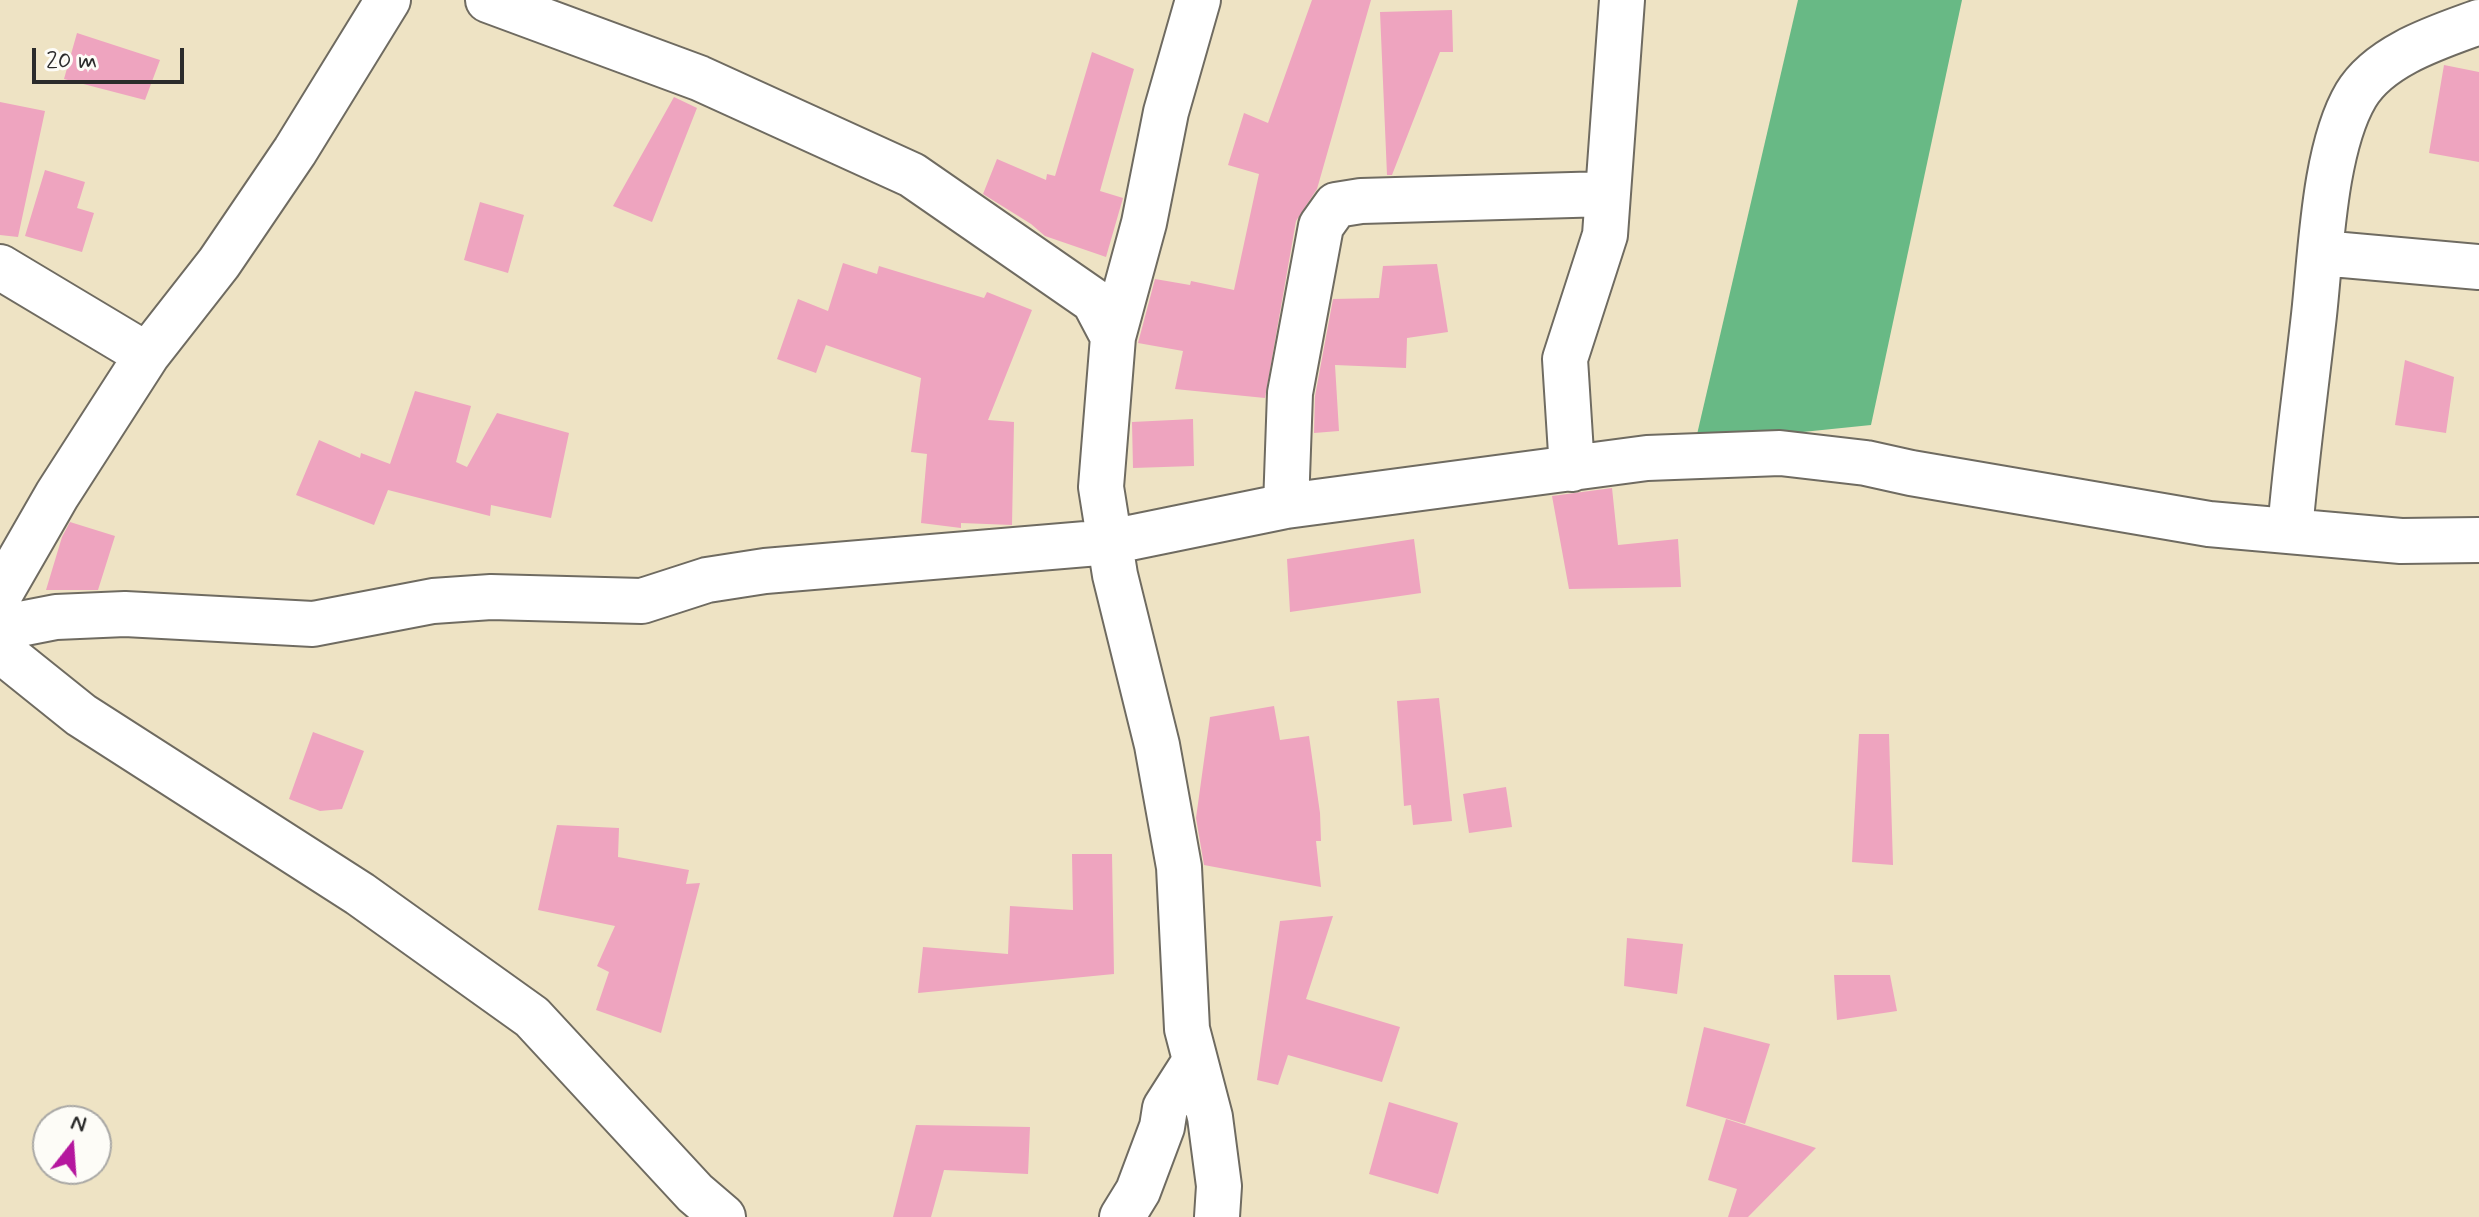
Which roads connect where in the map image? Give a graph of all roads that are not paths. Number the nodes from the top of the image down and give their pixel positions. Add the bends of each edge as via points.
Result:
1 (388, 0) edge
2 (488, 0) edge
3 (1198, 0) edge
4 (1622, 0) edge
5 (2479, 22) edge
6 (1607, 194) junction
7 (2321, 253) junction
8 (0, 267) edge
9 (2479, 267) edge
10 (1113, 337) junction
11 (147, 355) junction
12 (1572, 469) junction
13 (1286, 506) junction
14 (2290, 531) junction
15 (2479, 540) edge
16 (1110, 542) junction
17 (0, 594) edge
18 (0, 628) edge
19 (0, 650) edge
20 (1195, 1061) junction
21 (723, 1217) edge
22 (1122, 1217) edge
23 (1217, 1217) edge

1 - 11 street via 219,263
2 - 10 street via 699,78 912,175 1094,301
3 - 10 street
4 - 6 street
5 - 7 street via 2420,43 2357,93 2330,183
6 - 12 street via 1605,235 1565,359
6 - 13 street via 1336,205 1321,226 1290,393
7 - 9 street
7 - 14 street
8 - 11 street
10 - 16 street via 1101,487
11 - 17 street
12 - 13 street
12 - 14 street via 1647,458 1780,453 1866,463 2209,524
13 - 16 street
14 - 15 street via 2401,541
16 - 18 street via 765,571 707,580 642,601 491,597 433,601 313,624 125,614 56,617
16 - 20 street via 1179,867 1187,1029
19 - 21 street via 81,715 360,894 532,1017
20 - 22 street via 1165,1108 1138,1191
20 - 23 street via 1210,1117 1219,1186

